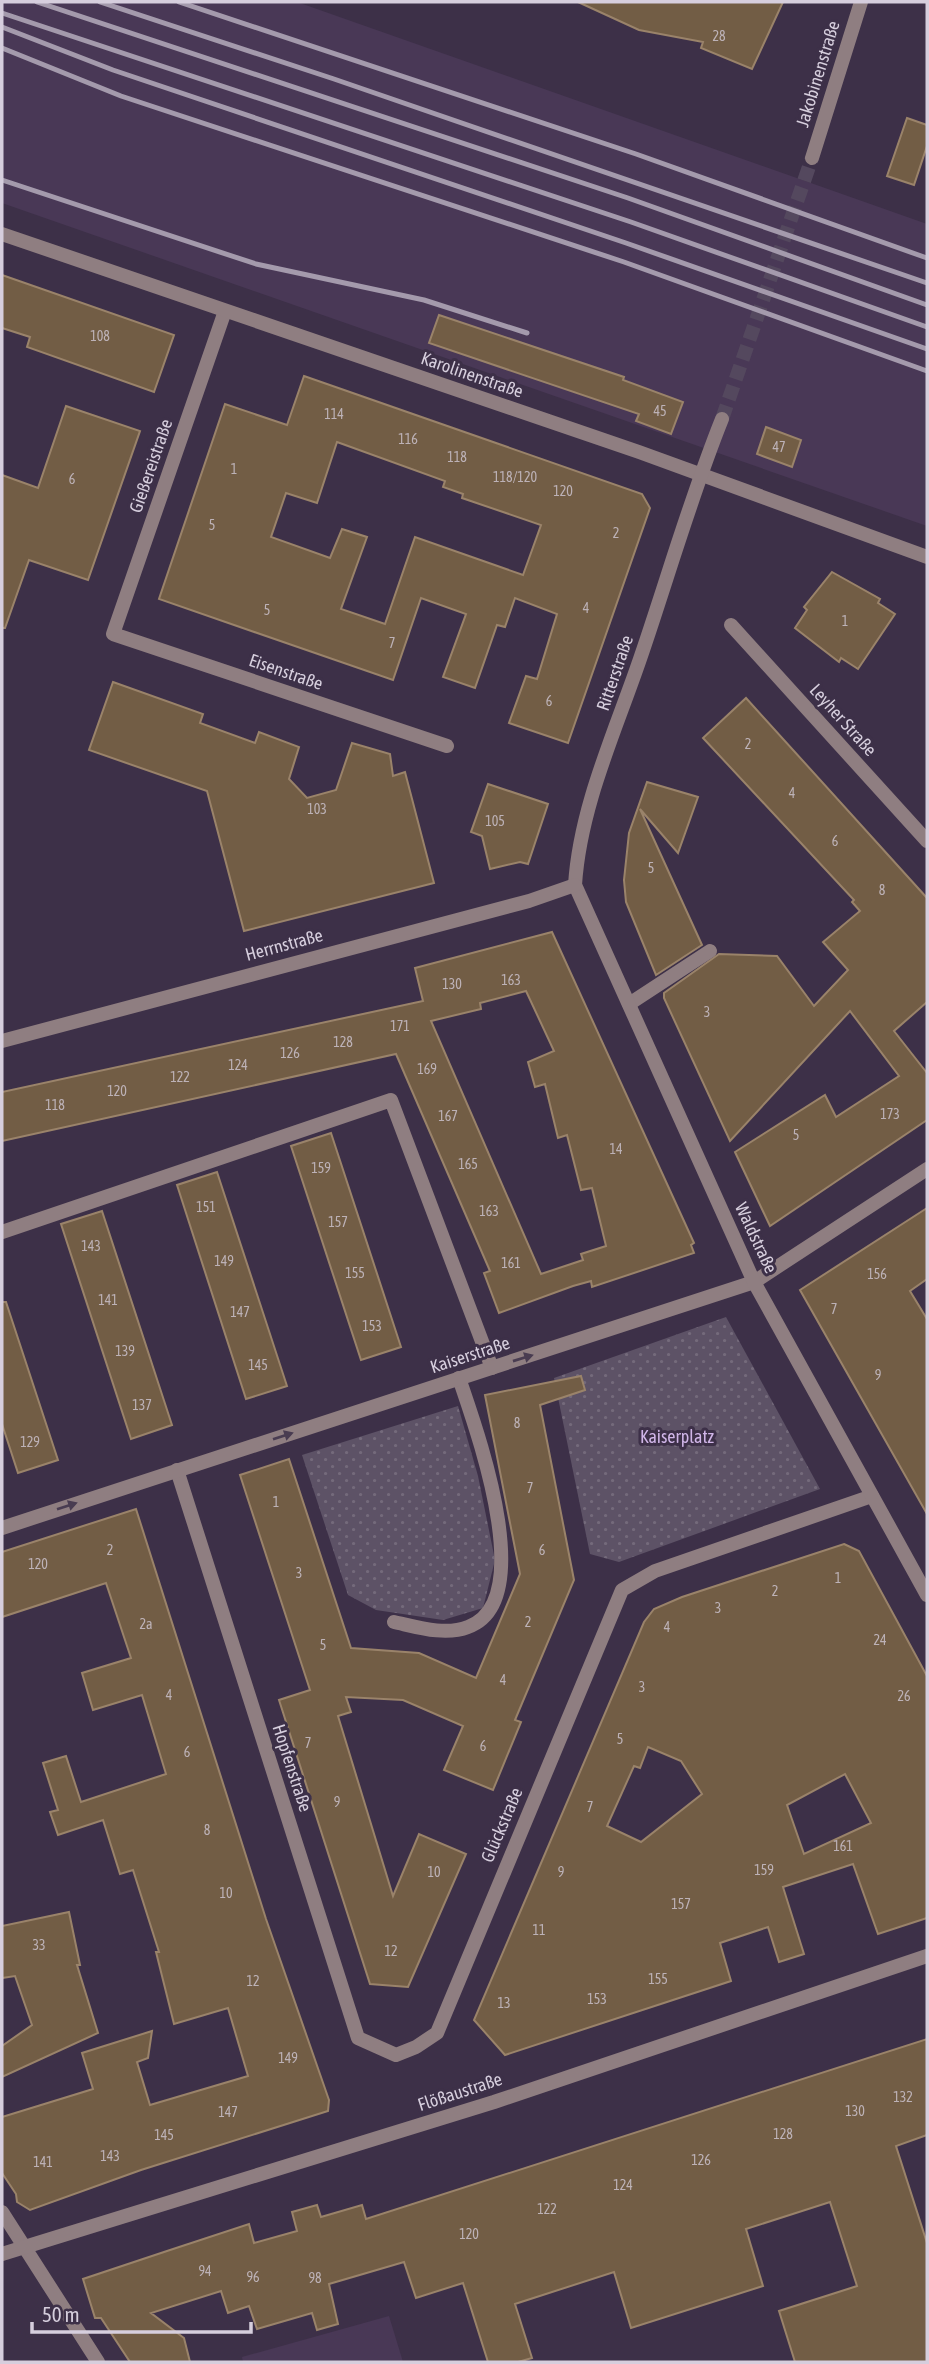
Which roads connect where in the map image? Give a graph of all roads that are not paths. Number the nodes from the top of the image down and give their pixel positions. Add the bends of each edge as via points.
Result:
1 (867, 2) edge
2 (858, 6) edge
3 (812, 158) tunnel mouth
4 (2, 234) edge
5 (225, 311) junction
6 (722, 419) tunnel mouth
7 (699, 476) junction
8 (927, 557) edge
9 (731, 625) dead end
10 (113, 634) joint
11 (447, 746) dead end
12 (927, 841) edge
13 (575, 885) junction
14 (710, 951) dead end
15 (629, 1004) junction
16 (2, 1041) edge
17 (927, 1169) edge
18 (2, 1232) edge
19 (754, 1282) junction
20 (492, 1367) junction
21 (459, 1378) junction
22 (177, 1470) junction
23 (872, 1496) junction
24 (2, 1528) edge
25 (927, 1595) edge
26 (394, 1622) dead end
27 (927, 1956) edge
28 (396, 2054) joint
29 (2, 2212) edge
30 (25, 2247) junction
31 (2, 2254) edge
32 (98, 2362) edge

1 - 2 street
2 - 3 street, Jakobinenstraße
4 - 5 street, Karolinenstraße
5 - 7 street, Karolinenstraße
5 - 10 street, Gießereistraße
6 - 7 street
7 - 8 street, Karolinenstraße
7 - 13 street, Ritterstraße via 589,807
9 - 12 street, Leyher Straße
10 - 11 street, Eisenstraße
13 - 15 street, Waldstraße
13 - 16 street, Herrnstraße
14 - 15 street
15 - 19 street, Waldstraße
17 - 19 street, Kaiserstraße
18 - 20 street via 391,1100
20 -> 19 street, Kaiserstraße
19 - 23 street, Waldstraße
20 - 21 street, Kaiserstraße
22 -> 21 street, Kaiserstraße
21 - 26 street via 493,1488 501,1541 496,1593 486,1614 468,1627 438,1631
24 -> 22 street, Kaiserstraße
22 - 28 street, Hopfenstraße via 358,2038
23 - 25 street, Waldstraße
23 - 28 street, Glückstraße via 655,1571 622,1590 437,2033
27 - 30 street, Flößaustraße via 494,2102
29 - 30 street
30 - 31 street, Flößaustraße
30 - 32 street

